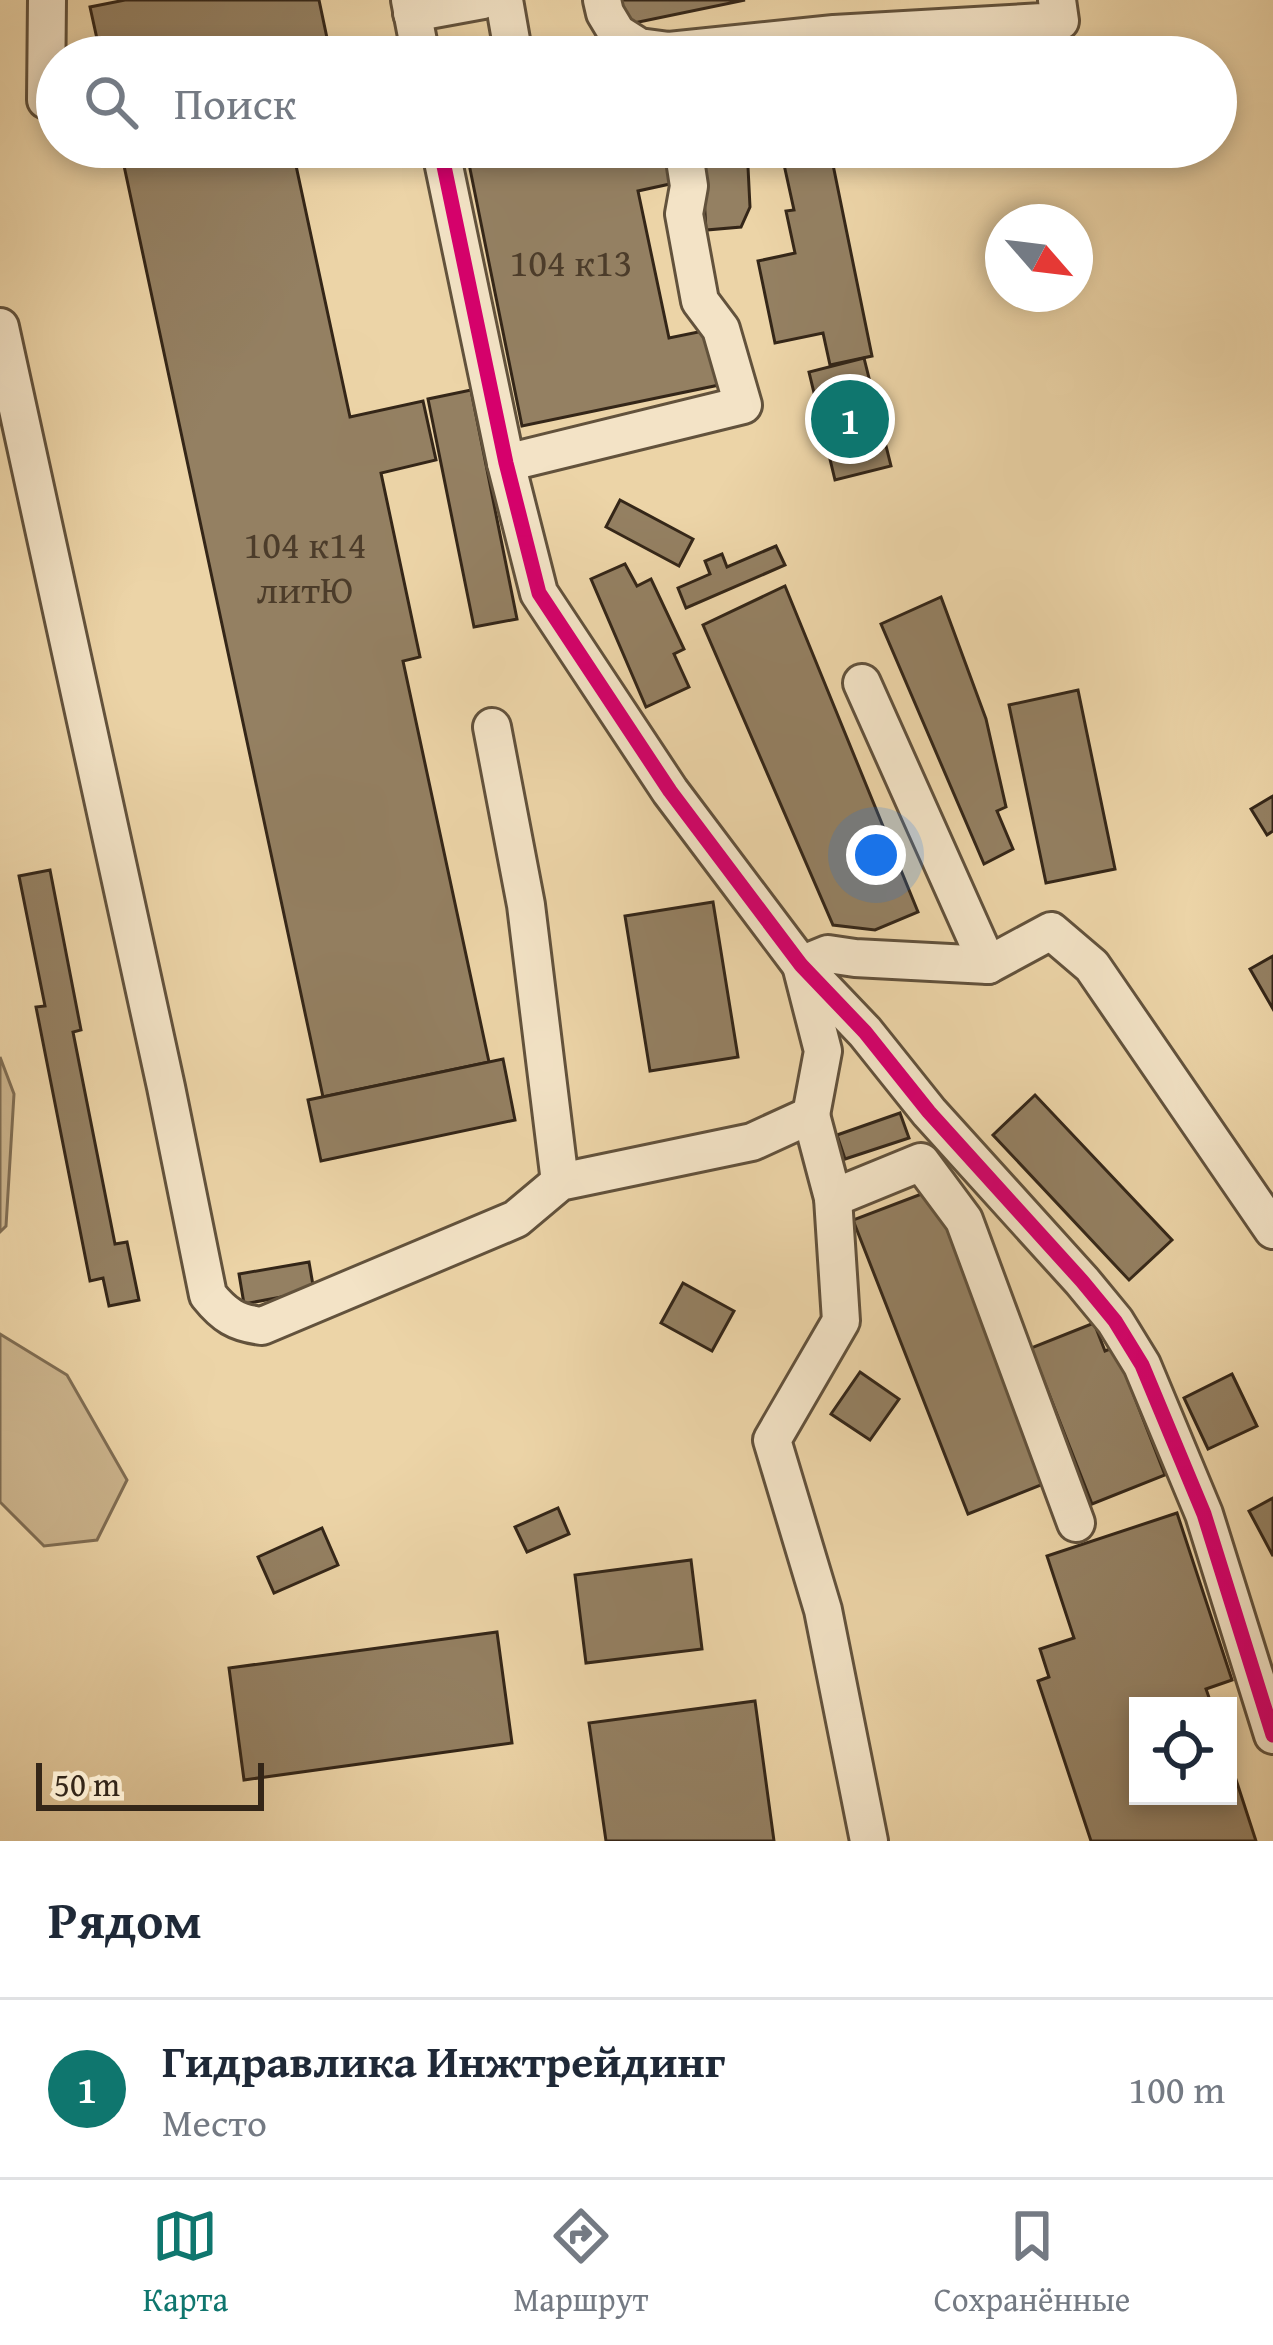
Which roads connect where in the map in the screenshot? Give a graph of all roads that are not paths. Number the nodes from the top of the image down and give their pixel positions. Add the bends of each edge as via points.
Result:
1 (46, 0) edge
2 (483, 0) edge
3 (504, 0) edge
4 (602, 0) edge
5 (1057, 0) edge
6 (411, 6) edge
7 (46, 36) edge
8 (417, 36) edge
9 (510, 36) edge
10 (622, 36) edge
11 (815, 36) edge
12 (444, 168) edge
13 (685, 168) edge
14 (0, 327) edge
15 (506, 463) junction
16 (862, 683) dead end
17 (492, 727) dead end
18 (801, 965) junction
19 (988, 965) junction
20 (811, 1115) junction
21 (560, 1181) junction
22 (833, 1198) junction
23 (1273, 1230) edge
24 (1076, 1523) dead end
25 (1273, 1735) edge
26 (869, 1841) edge

1 - 7 street
2 - 6 street
3 - 9 street
4 - 10 street
5 - 11 street via 1060,22
6 - 8 street
12 - 15 street
13 - 15 street via 683,214 700,302 721,328 743,405
14 - 21 street via 208,1295 240,1323 262,1326 516,1220
15 - 18 street via 538,593 670,791
16 - 19 street
17 - 21 street via 526,905
18 - 19 street via 828,954
18 - 20 street via 823,1051
18 - 25 street via 1082,1281 1142,1365 1204,1514
19 - 23 street via 1051,931 1092,966
20 - 21 street via 752,1142
20 - 22 street
22 - 24 street via 921,1162 964,1220
22 - 26 street via 841,1321 772,1440 823,1610

